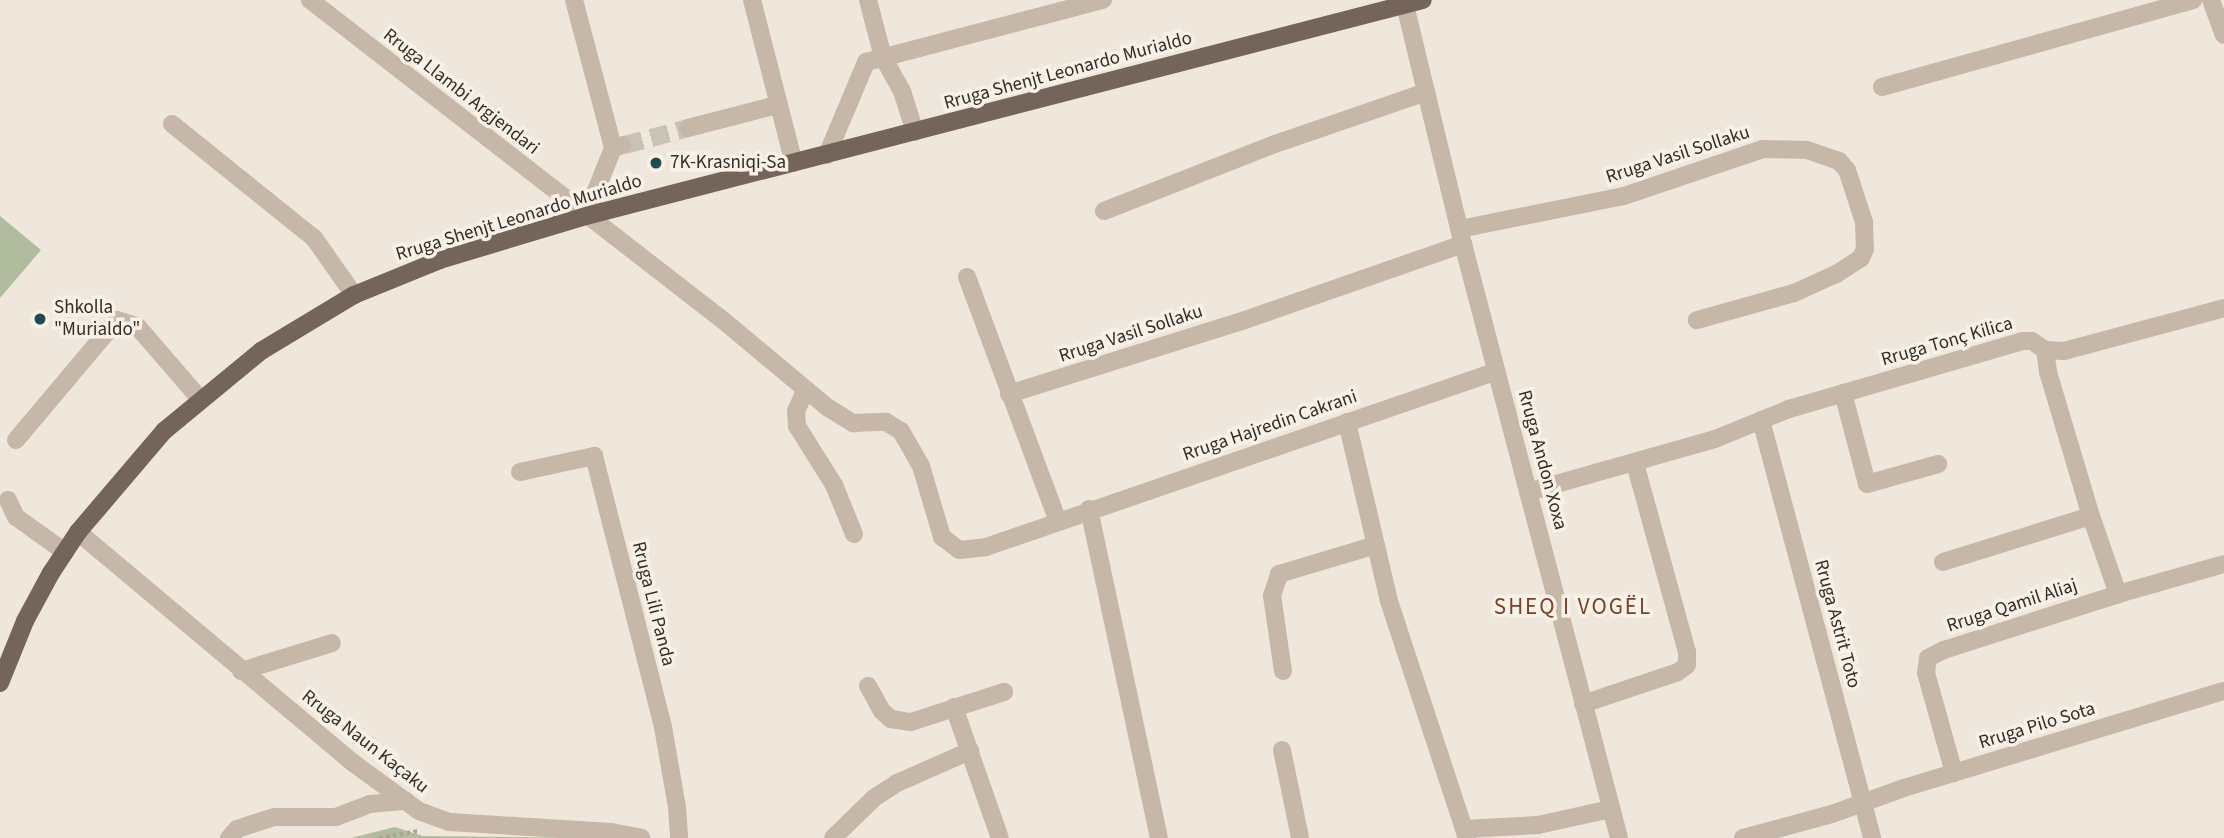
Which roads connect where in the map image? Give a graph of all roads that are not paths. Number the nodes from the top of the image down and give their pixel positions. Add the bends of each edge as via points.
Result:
1 (310, 0) edge
2 (574, 0) edge
3 (752, 0) edge
4 (867, 0) edge
5 (1103, 0) edge
6 (1423, 0) edge
7 (2193, 0) edge
8 (2211, 0) edge
9 (1405, 5) junction
10 (2224, 35) edge
11 (883, 57) junction
12 (1882, 87) dead end
13 (1426, 92) junction
14 (778, 105) junction
15 (172, 124) dead end
16 (688, 128) tunnel mouth
17 (915, 132) junction
18 (827, 155) junction
19 (794, 163) junction
20 (1104, 211) dead end
21 (586, 216) junction
22 (1462, 236) junction
23 (967, 277) dead end
24 (354, 295) junction
25 (2224, 307) edge
26 (1697, 320) dead end
27 (2045, 350) junction
28 (1497, 371) junction
29 (806, 391) junction
30 (1843, 393) junction
31 (1009, 394) junction
32 (200, 399) junction
33 (1761, 420) junction
34 (1347, 422) junction
35 (16, 440) dead end
36 (1635, 463) junction
37 (1938, 464) dead end
38 (520, 472) dead end
39 (1528, 492) junction
40 (8, 500) dead end
41 (1089, 509) junction
42 (2091, 516) junction
43 (1058, 522) junction
44 (78, 532) junction
45 (854, 534) dead end
46 (1376, 545) junction
47 (65, 552) junction
48 (1943, 562) dead end
49 (2224, 564) edge
50 (2118, 594) junction
51 (332, 643) dead end
52 (241, 671) junction
53 (1283, 671) dead end
54 (0, 683) edge
55 (868, 686) dead end
56 (2224, 691) edge
57 (1004, 692) dead end
58 (1583, 704) junction
59 (954, 707) junction
60 (1282, 750) dead end
61 (970, 751) junction
62 (1954, 773) junction
63 (405, 801) junction
64 (1863, 804) junction
65 (1611, 809) junction
66 (1466, 834) edge
67 (229, 838) edge
68 (641, 838) edge
69 (679, 838) edge
70 (833, 838) edge
71 (1000, 838) edge
72 (1159, 838) edge
73 (1300, 838) edge
74 (1619, 838) edge
75 (1746, 838) edge
76 (1872, 838) edge

1 - 21 street, Rruga Llambi Argjendari
2 - 21 street via 619,146
3 - 14 street
4 - 11 street
5 - 11 street
6 - 9 main road, Rruga Shenjt Leonardo Murialdo
7 - 12 street
8 - 10 street
9 - 13 street, Rruga Andon Xoxa
9 - 17 main road, Rruga Shenjt Leonardo Murialdo
11 - 17 street via 902,91
11 - 18 street via 866,62
13 - 20 street via 1275,144
13 - 22 street, Rruga Andon Xoxa
14 - 16 street
14 - 19 street
15 - 24 street via 314,238
17 - 18 main road, Rruga Shenjt Leonardo Murialdo
18 - 19 main road, Rruga Shenjt Leonardo Murialdo
19 - 21 main road, Rruga Shenjt Leonardo Murialdo
21 - 24 main road, Rruga Shenjt Leonardo Murialdo via 440,260
21 - 29 street, Rruga Llambi Argjendari via 724,321
22 - 26 street, Rruga Vasil Sollaku via 1624,196 1763,149 1807,150 1839,161 1864,222 1861,258 1794,292
22 - 28 street, Rruga Andon Xoxa
22 - 31 street, Rruga Vasil Sollaku via 1245,320
23 - 31 street
24 - 32 main road, Rruga Shenjt Leonardo Murialdo via 261,351
25 - 27 street, Rruga Tonç Kilica via 2064,351
27 - 30 street, Rruga Tonç Kilica via 2023,341
27 - 42 street
28 - 34 street, Rruga Hajredin Cakrani
28 - 39 street, Rruga Andon Xoxa
29 - 43 street, Rruga Hajredin Cakrani via 853,423 886,422 901,430 915,450 938,527 950,547 971,550
29 - 45 street via 796,411 797,426 834,485
30 - 33 street, Rruga Tonç Kilica
30 - 37 street via 1867,484
31 - 43 street
32 - 35 street via 136,326 117,320
32 - 44 main road, Rruga Shenjt Leonardo Murialdo via 164,431
33 - 36 street, Rruga Tonç Kilica
33 - 64 street, Rruga Astrit Toto
34 - 41 street, Rruga Hajredin Cakrani
34 - 46 street
36 - 39 street, Rruga Tonç Kilica
36 - 58 street via 1687,665
38 - 69 street, Rruga Lili Panda via 594,456 663,727
39 - 58 street, Rruga Andon Xoxa
40 - 47 street via 16,517
41 - 43 street, Rruga Hajredin Cakrani
41 - 72 street
42 - 48 street
42 - 50 street
44 - 47 main road, Rruga Shenjt Leonardo Murialdo
44 - 52 street, Rruga Naun Kaçaku
46 - 53 street via 1279,575 1272,596
46 - 66 street via 1404,649
47 - 54 main road, Rruga Shenjt Leonardo Murialdo via 25,621
49 - 50 street, Rruga Qamil Aliaj
50 - 62 street, Rruga Qamil Aliaj via 1928,658 1926,673
51 - 52 street
52 - 63 street, Rruga Naun Kaçaku
55 - 59 street via 882,711 902,722 923,720
56 - 62 street, Rruga Pilo Sota
57 - 59 street
58 - 65 street, Rruga Andon Xoxa
59 - 61 street
60 - 73 street
61 - 70 street via 897,783 874,798
61 - 71 street
62 - 64 street, Rruga Pilo Sota
63 - 67 street via 370,804 336,817 274,817 237,829
63 - 68 street, Rruga Naun Kaçaku via 449,822
64 - 75 street, Rruga Pilo Sota
64 - 76 street, Rruga Astrit Toto
65 - 66 street
65 - 74 street, Rruga Andon Xoxa

